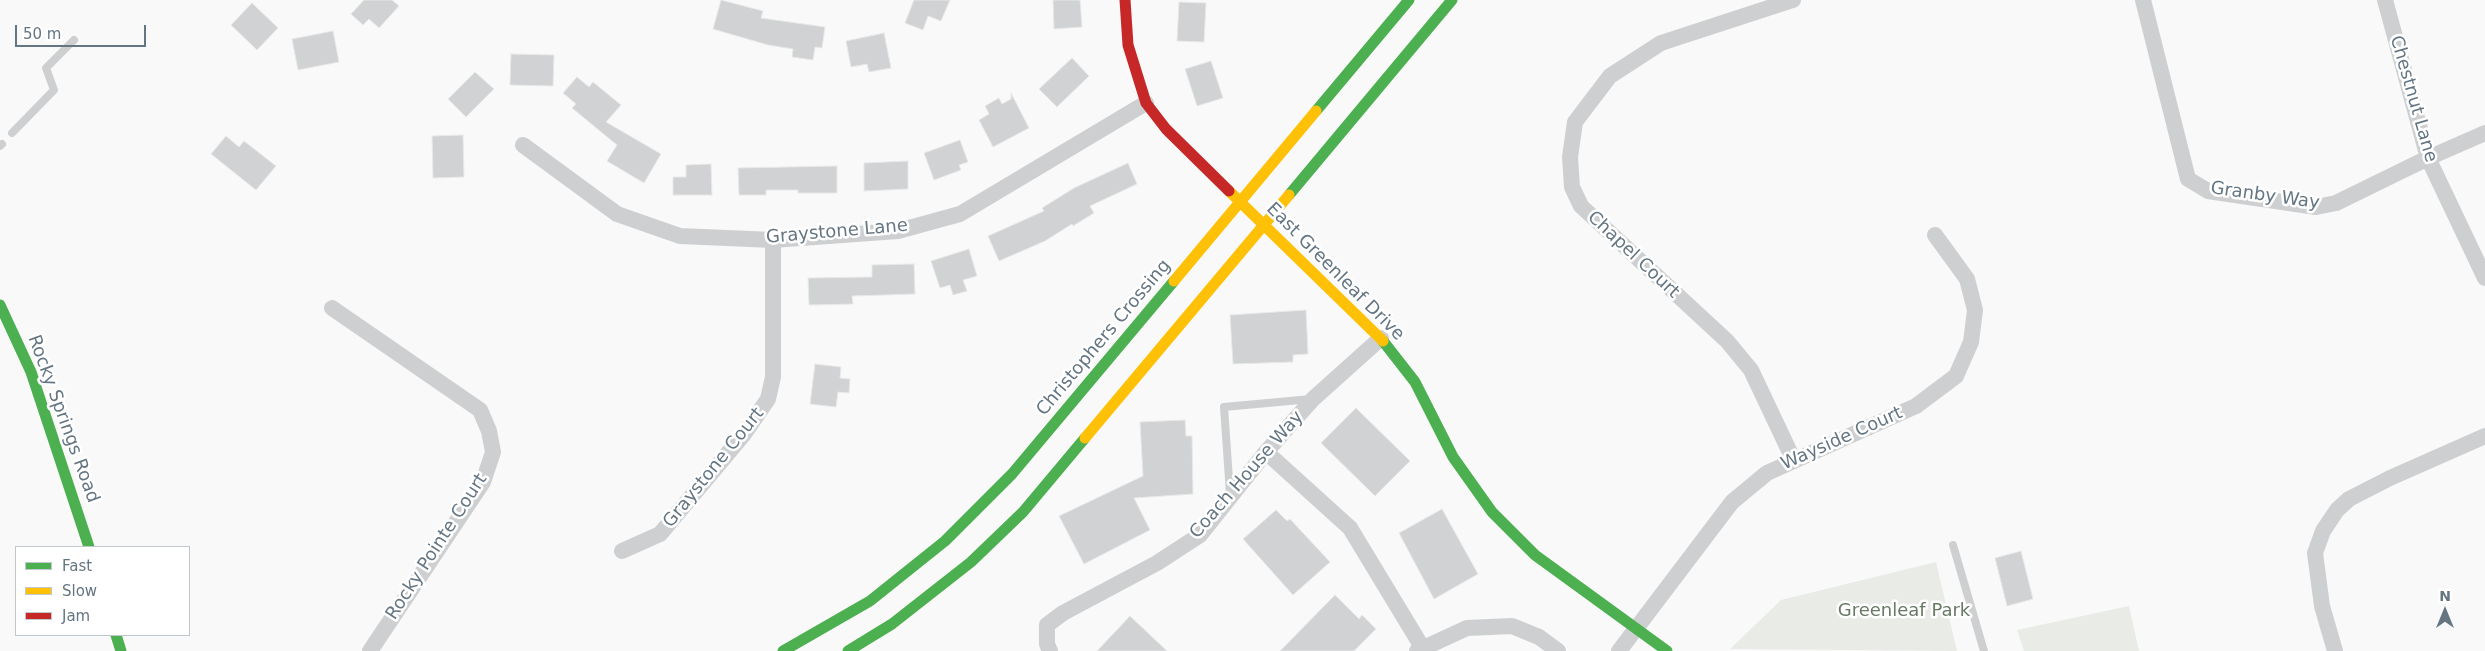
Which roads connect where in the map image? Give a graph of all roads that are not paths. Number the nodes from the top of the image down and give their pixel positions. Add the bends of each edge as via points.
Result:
1 (1125, 0) edge
2 (1409, 0) edge
3 (1452, 0) edge
4 (1794, 0) edge
5 (2143, 0) edge
6 (2385, 0) edge
7 (74, 40) dead end
8 (1146, 103) junction
9 (2485, 133) edge
10 (12, 134) dead end
11 (523, 144) dead end
12 (2428, 158) junction
13 (1240, 203) junction
14 (1264, 224) junction
15 (1935, 235) dead end
16 (773, 240) junction
17 (2485, 278) edge
18 (0, 305) edge
19 (332, 308) dead end
20 (1381, 338) junction
21 (1313, 399) junction
22 (2485, 436) edge
23 (1266, 452) junction
24 (1794, 461) junction
25 (1230, 496) junction
26 (1953, 545) dead end
27 (89, 546) edge
28 (622, 550) dead end
29 (1635, 628) junction
30 (116, 636) edge
31 (1420, 649) edge
32 (121, 651) edge
33 (370, 651) edge
34 (783, 651) edge
35 (848, 651) edge
36 (1050, 651) edge
37 (1558, 651) edge
38 (1619, 651) edge
39 (1667, 651) edge
40 (1984, 651) edge
41 (2335, 651) edge

1 - 8 street, East Greenleaf Drive via 1128,45
2 - 13 street, Christophers Crossing
3 - 14 street
4 - 24 street, Chapel Court via 1661,43 1610,76 1575,122 1570,157 1572,187 1581,206 1733,348 1751,370
5 - 12 street, Granby Way via 2188,180 2208,191 2316,206 2336,203
6 - 12 street, Chestnut Lane
7 - 10 lane via 46,68 54,90
8 - 13 street, East Greenleaf Drive via 1166,128
8 - 16 street, Graystone Lane via 960,214 898,231
9 - 12 street, Granby Way
11 - 16 street, Graystone Lane via 616,214 680,236
12 - 17 street, Chestnut Lane
13 - 14 street, East Greenleaf Drive
13 - 34 street, Christophers Crossing via 1012,474 946,541 870,601
14 - 20 street, East Greenleaf Drive
14 - 35 street via 1023,512 971,562 892,624
15 - 24 street, Wayside Court via 1967,279 1975,310 1971,342 1956,376 1916,406
16 - 28 street, Graystone Court via 773,377 768,400 744,434 660,534
18 - 27 street, Rocky Springs Road via 31,372
19 - 33 street, Rocky Pointe Court via 480,410 490,431 493,452 483,482
20 - 21 street, Coach House Way
20 - 29 street, East Greenleaf Drive via 1416,382 1453,457 1492,512 1535,555
21 - 23 street, Coach House Way
21 - 25 lane via 1224,407
22 - 41 street via 2390,478 2349,499 2337,510 2323,531 2315,553 2322,606
23 - 25 street, Coach House Way
23 - 31 street via 1350,528
24 - 29 street, Wayside Court via 1766,473 1732,502
25 - 36 street, Coach House Way via 1200,535 1047,625
26 - 40 lane
29 - 38 street, Wayside Court
29 - 39 street, East Greenleaf Drive
30 - 32 street
31 - 37 street via 1467,628 1512,626 1539,637

